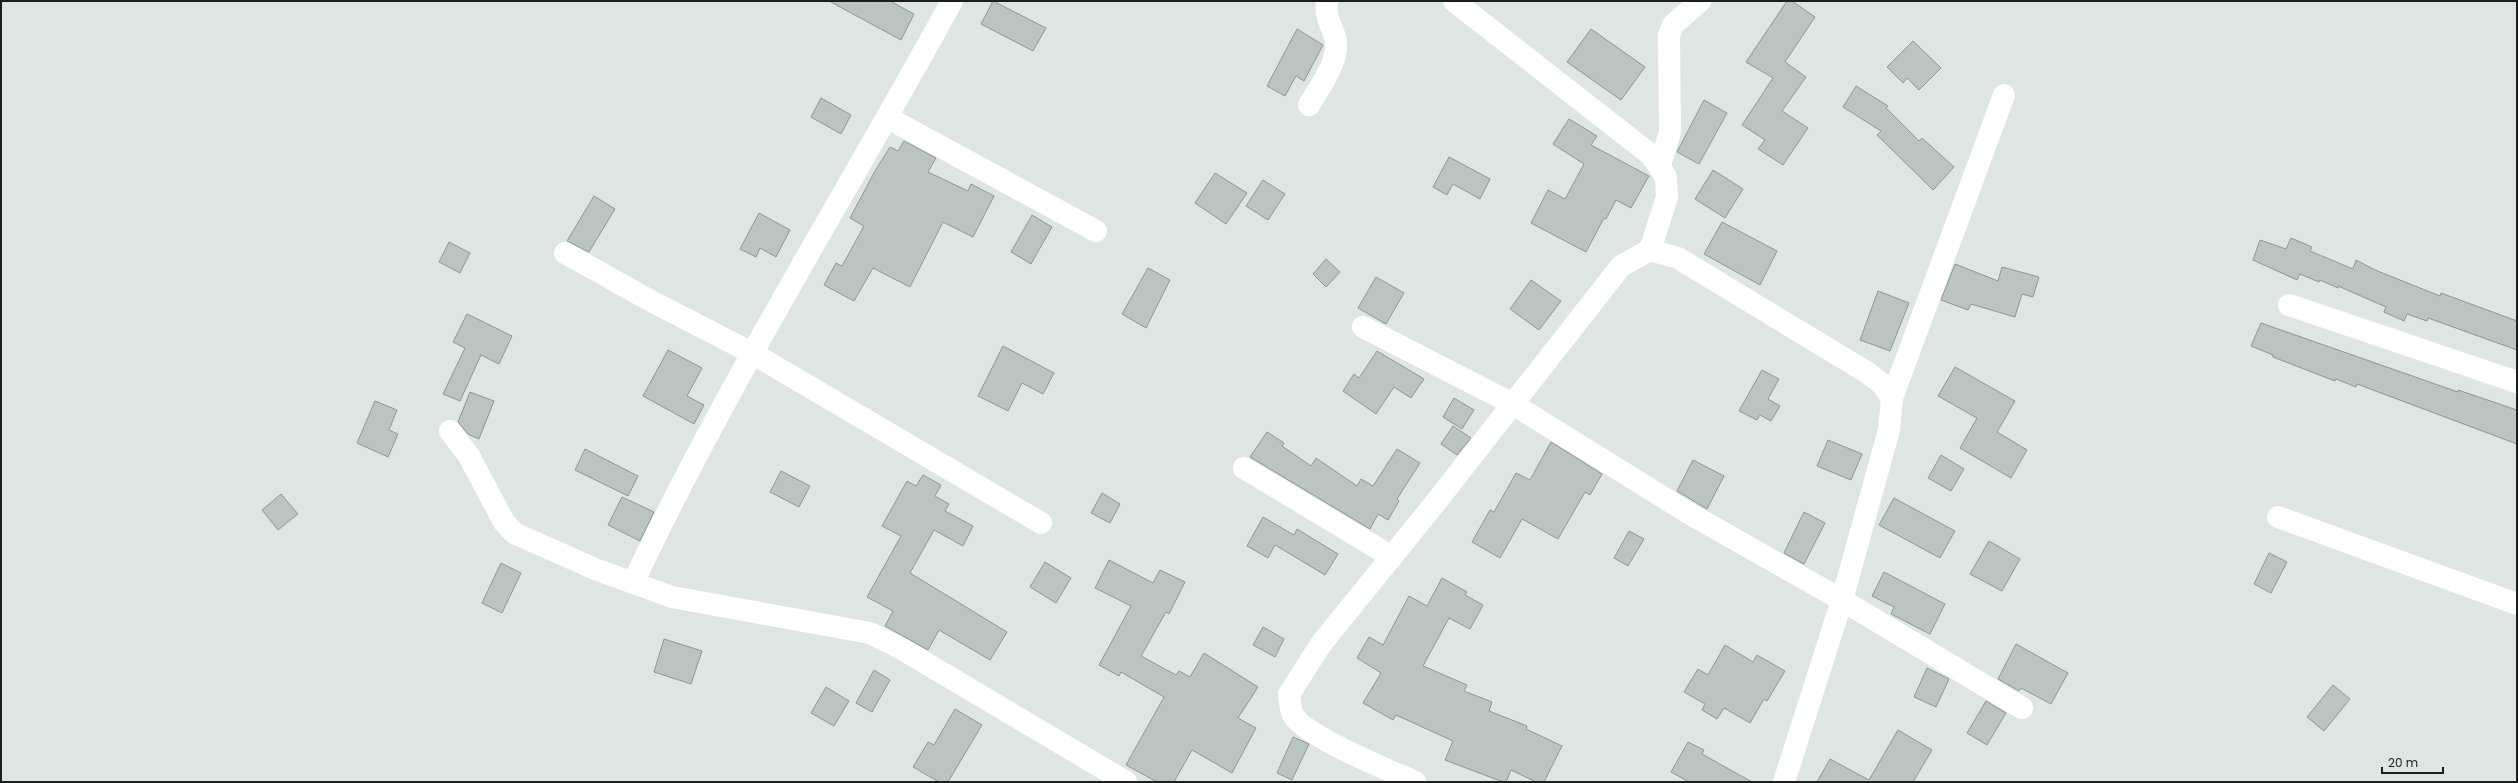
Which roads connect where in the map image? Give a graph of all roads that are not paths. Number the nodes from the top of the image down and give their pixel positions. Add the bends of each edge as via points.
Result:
1 (952, 1) edge
2 (1327, 1) edge
3 (1454, 1) edge
4 (1700, 1) edge
5 (2004, 95) dead end
6 (1309, 105) dead end
7 (888, 118) junction
8 (1660, 166) junction
9 (1096, 231) dead end
10 (1650, 250) junction
11 (565, 253) dead end
12 (2288, 305) dead end
13 (1363, 327) dead end
14 (752, 352) junction
15 (2517, 382) edge
16 (1892, 398) junction
17 (1513, 404) junction
18 (450, 431) dead end
19 (1244, 468) dead end
20 (2278, 517) dead end
21 (1041, 523) dead end
22 (1392, 557) junction
23 (633, 583) junction
24 (1842, 600) junction
25 (2517, 604) edge
26 (2022, 708) dead end
27 (1126, 782) edge
28 (1415, 782) edge
29 (1784, 782) edge

1 - 7 street
2 - 6 street via 1325,14 1335,37 1337,50
3 - 8 street via 1651,155
4 - 8 street via 1677,20 1669,34 1670,132
5 - 16 street
7 - 9 street
7 - 14 street
8 - 10 street via 1666,177 1667,197
10 - 16 street via 1678,258 1868,373 1882,384
10 - 17 street via 1621,266
11 - 14 street via 665,309
12 - 15 street
13 - 17 street
14 - 21 street
14 - 23 street via 676,491
16 - 24 street via 1889,430
17 - 22 street
17 - 24 street via 1690,514
18 - 23 street via 469,456 504,522 514,533
19 - 22 street
20 - 25 street
22 - 28 street via 1320,644 1289,694 1293,715 1302,725 1324,739
23 - 27 street via 672,597 870,633 902,649
24 - 26 street
24 - 29 street

